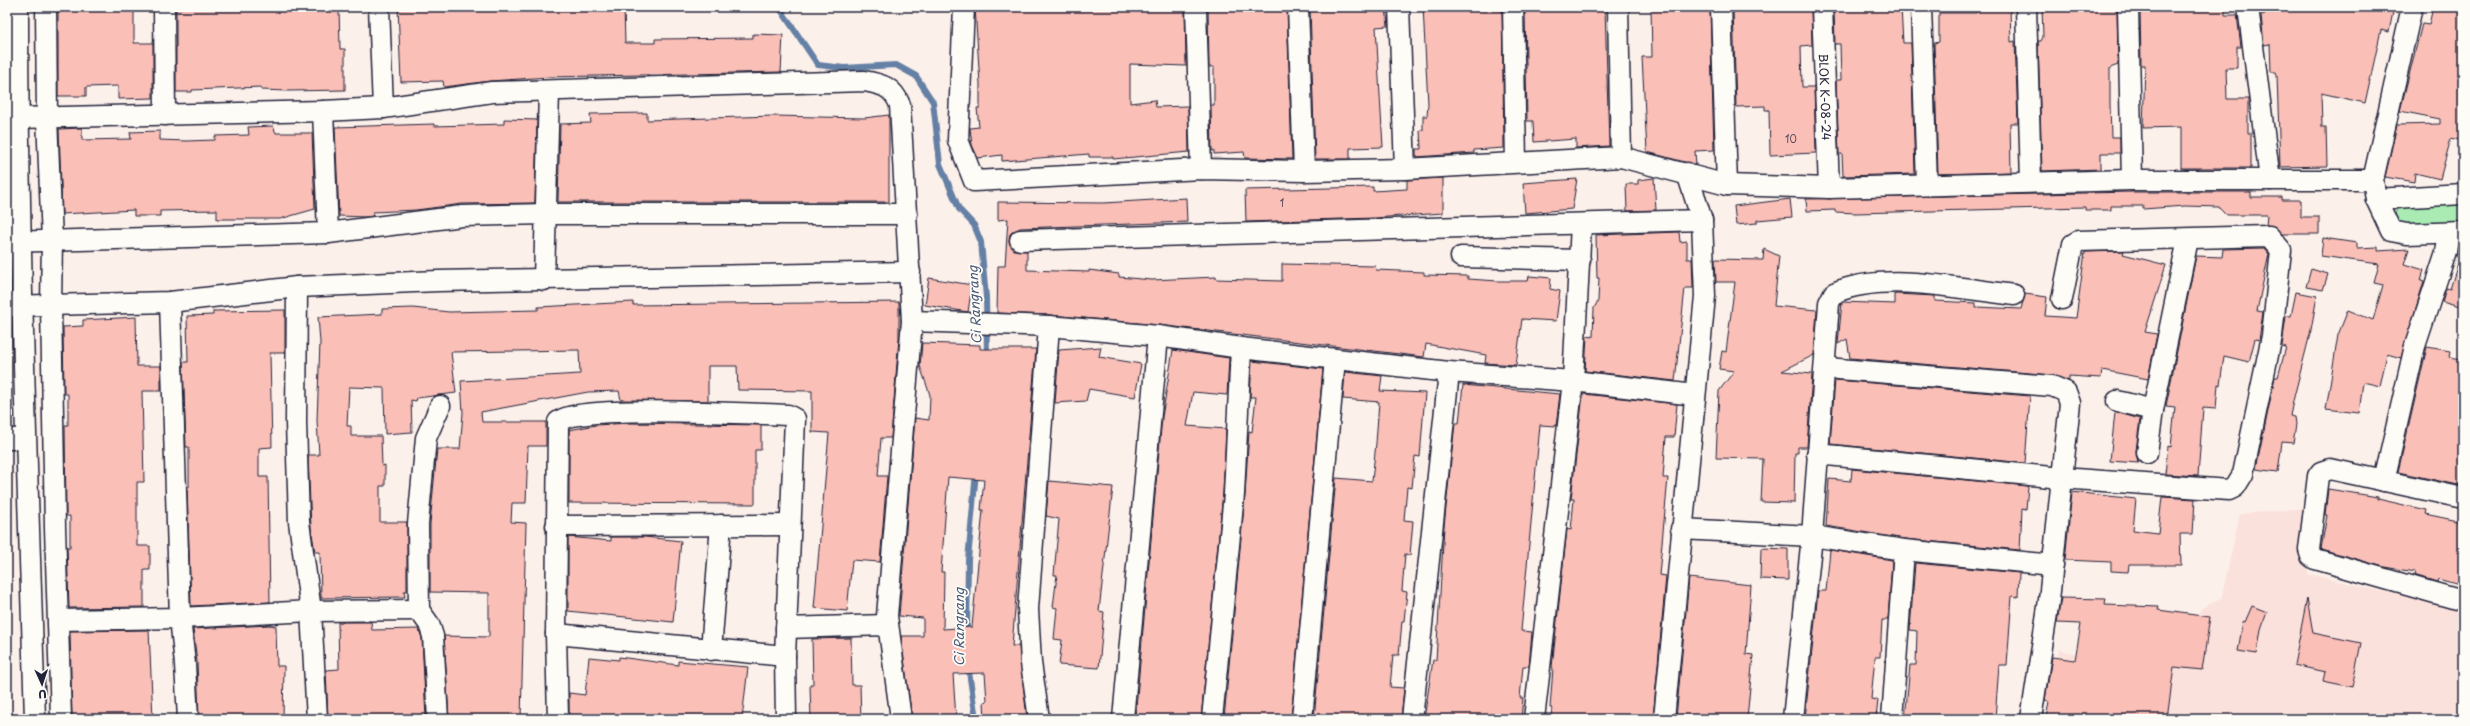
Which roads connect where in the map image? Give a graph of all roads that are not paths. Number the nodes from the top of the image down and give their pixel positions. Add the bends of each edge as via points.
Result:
1 (18, 7) edge
2 (46, 7) edge
3 (164, 7) edge
4 (379, 7) edge
5 (964, 7) edge
6 (1196, 7) edge
7 (1298, 7) edge
8 (1399, 7) edge
9 (1513, 7) edge
10 (1618, 7) edge
11 (1720, 7) edge
12 (1822, 7) edge
13 (1921, 7) edge
14 (2026, 7) edge
15 (2128, 7) edge
16 (2248, 7) edge
17 (2412, 7) edge
18 (550, 91) junction
19 (383, 108) junction
20 (323, 111) junction
21 (165, 115) junction
22 (33, 118) junction
23 (1621, 157) junction
24 (1516, 162) junction
25 (1201, 169) junction
26 (1405, 169) junction
27 (1304, 171) junction
28 (1687, 173) junction
29 (2132, 180) junction
30 (2270, 180) junction
31 (2372, 180) junction
32 (2031, 182) junction
33 (1727, 185) junction
34 (1926, 185) junction
35 (1829, 188) junction
36 (2463, 194) edge
37 (2376, 200) junction
38 (546, 214) junction
39 (907, 214) junction
40 (1702, 220) junction
41 (1581, 224) junction
42 (2456, 232) edge
43 (328, 233) junction
44 (2188, 239) junction
45 (1020, 240) dead end
46 (30, 242) edge
47 (1461, 257) dead end
48 (1580, 260) junction
49 (910, 272) junction
50 (544, 280) junction
51 (297, 287) junction
52 (2014, 295) dead end
53 (2062, 299) dead end
54 (170, 302) junction
55 (32, 306) edge
56 (912, 321) junction
57 (1049, 326) junction
58 (1158, 336) junction
59 (1241, 348) junction
60 (1335, 358) junction
61 (1826, 368) junction
62 (1450, 372) junction
63 (1573, 381) junction
64 (1695, 395) junction
65 (2117, 401) dead end
66 (440, 406) dead end
67 (2154, 410) junction
68 (16, 439) edge
69 (2147, 453) dead end
70 (1817, 454) junction
71 (2061, 478) junction
72 (2384, 481) junction
73 (2463, 498) edge
74 (721, 525) junction
75 (790, 525) junction
76 (556, 526) junction
77 (1681, 529) junction
78 (1812, 536) junction
79 (1904, 550) junction
80 (2053, 565) junction
81 (2463, 601) edge
82 (419, 610) junction
83 (311, 611) junction
84 (180, 618) junction
85 (59, 620) junction
86 (887, 625) junction
87 (786, 628) junction
88 (556, 634) junction
89 (711, 650) junction
90 (785, 656) junction
91 (35, 719) edge
92 (61, 719) edge
93 (188, 719) edge
94 (317, 719) edge
95 (438, 719) edge
96 (558, 719) edge
97 (786, 719) edge
98 (901, 719) edge
99 (1039, 719) edge
100 (1123, 719) edge
101 (1212, 719) edge
102 (1302, 719) edge
103 (1412, 719) edge
104 (1534, 719) edge
105 (1664, 719) edge
106 (1793, 719) edge
107 (1892, 719) edge
108 (2031, 719) edge

1 - 22 street
2 - 22 street
3 - 21 street
4 - 19 street
5 - 25 street via 958,140 974,181
6 - 25 street
7 - 27 street
8 - 26 street
9 - 24 street
10 - 23 street
11 - 33 street
12 - 35 street, BLOK K-08-24
13 - 34 street
14 - 32 street
15 - 29 street
16 - 30 street
17 - 31 street
18 - 19 street via 492,92
18 - 38 street
18 - 39 street via 864,81 885,86 892,90 900,105
19 - 20 street
20 - 21 street
20 - 43 street
21 - 22 street
22 - 46 street
22 - 46 street
23 - 24 street
23 - 28 street
24 - 26 street
25 - 27 street
26 - 27 street
28 - 33 street
28 - 40 street
29 - 30 street
29 - 32 street
30 - 31 street
31 - 37 street
32 - 34 street
33 - 35 street
34 - 35 street
36 - 37 street
37 - 42 street via 2390,231 2407,234
38 - 39 street
38 - 43 street via 462,216
38 - 50 street
39 - 49 street
40 - 41 street
40 - 64 street via 1705,296
41 - 45 street
41 - 48 street
42 - 72 street via 2446,252 2415,346
43 - 46 street
44 - 53 street via 2076,241
44 - 67 street
44 - 71 street via 2270,236 2281,250 2272,336 2243,474 2239,482 2229,490
46 - 55 street
46 - 55 street
47 - 48 street
48 - 63 street
49 - 50 street
49 - 56 street
50 - 51 street
51 - 54 street
51 - 83 street via 296,422 299,522
52 - 61 street via 1915,281 1847,288 1834,293 1829,303
54 - 55 street
54 - 84 street
55 - 68 street
55 - 85 street
56 - 57 street
56 - 86 street
57 - 58 street
57 - 99 street via 1028,609 1030,663
58 - 59 street
58 - 100 street
59 - 60 street
59 - 101 street via 1234,494
60 - 62 street
60 - 102 street
61 - 70 street
61 - 71 street via 2052,386 2066,392 2070,403
62 - 63 street
62 - 103 street
63 - 64 street
63 - 104 street
64 - 77 street
65 - 67 street
66 - 82 street via 425,446 418,524
67 - 69 street
68 - 91 street
70 - 71 street
70 - 78 street
71 - 80 street
72 - 73 street
72 - 81 street via 2330,469 2321,472 2318,476 2310,556
74 - 75 street
74 - 76 street
74 - 89 street
75 - 76 street via 796,424 794,418 788,415 678,411 561,418 557,425
75 - 87 street
76 - 88 street
77 - 78 street
77 - 105 street
78 - 79 street
78 - 106 street
79 - 80 street
79 - 107 street
80 - 108 street
82 - 83 street
82 - 95 street via 429,624 433,636
83 - 84 street
83 - 94 street
84 - 85 street
84 - 93 street
85 - 92 street
86 - 87 street
86 - 98 street
87 - 90 street
88 - 89 street
88 - 96 street
89 - 90 street
90 - 97 street

